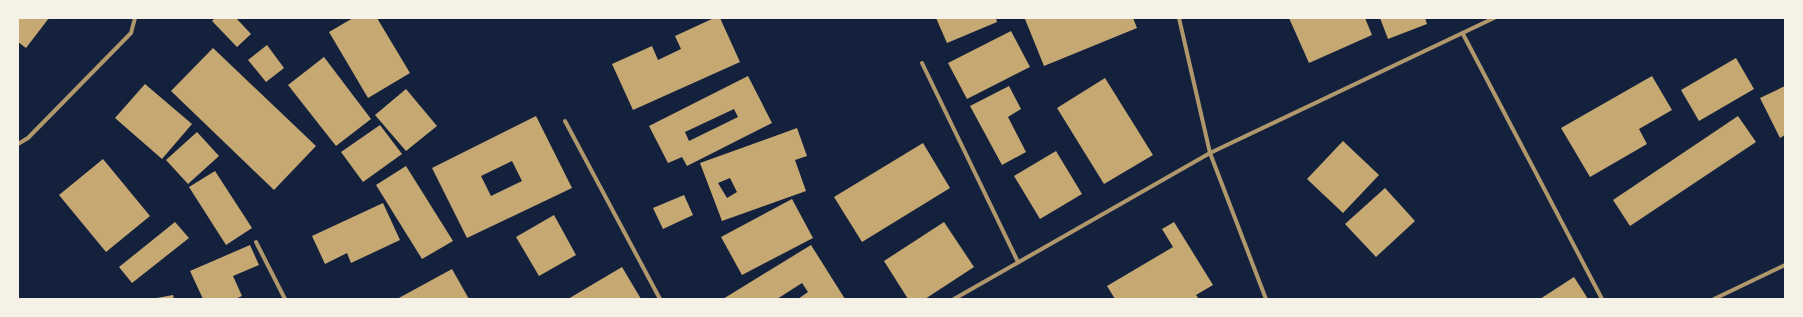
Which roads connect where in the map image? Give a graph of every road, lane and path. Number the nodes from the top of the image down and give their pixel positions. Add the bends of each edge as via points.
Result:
1 (135, 18) edge
2 (1180, 18) edge
3 (1494, 18) edge
4 (1463, 34) junction
5 (922, 63) dead end
6 (565, 122) dead end
7 (18, 144) edge
8 (1210, 154) junction
9 (256, 242) dead end
10 (1018, 262) junction
11 (1785, 265) edge
12 (285, 299) edge
13 (660, 299) edge
14 (954, 299) edge
15 (1266, 299) edge
16 (1602, 299) edge
17 (1714, 299) edge

1 - 7 street via 131,33 28,138
2 - 8 street
3 - 4 street
4 - 8 street
4 - 16 street
5 - 10 street
6 - 13 street
8 - 10 street
8 - 15 street
9 - 12 street
10 - 14 street
11 - 17 street

